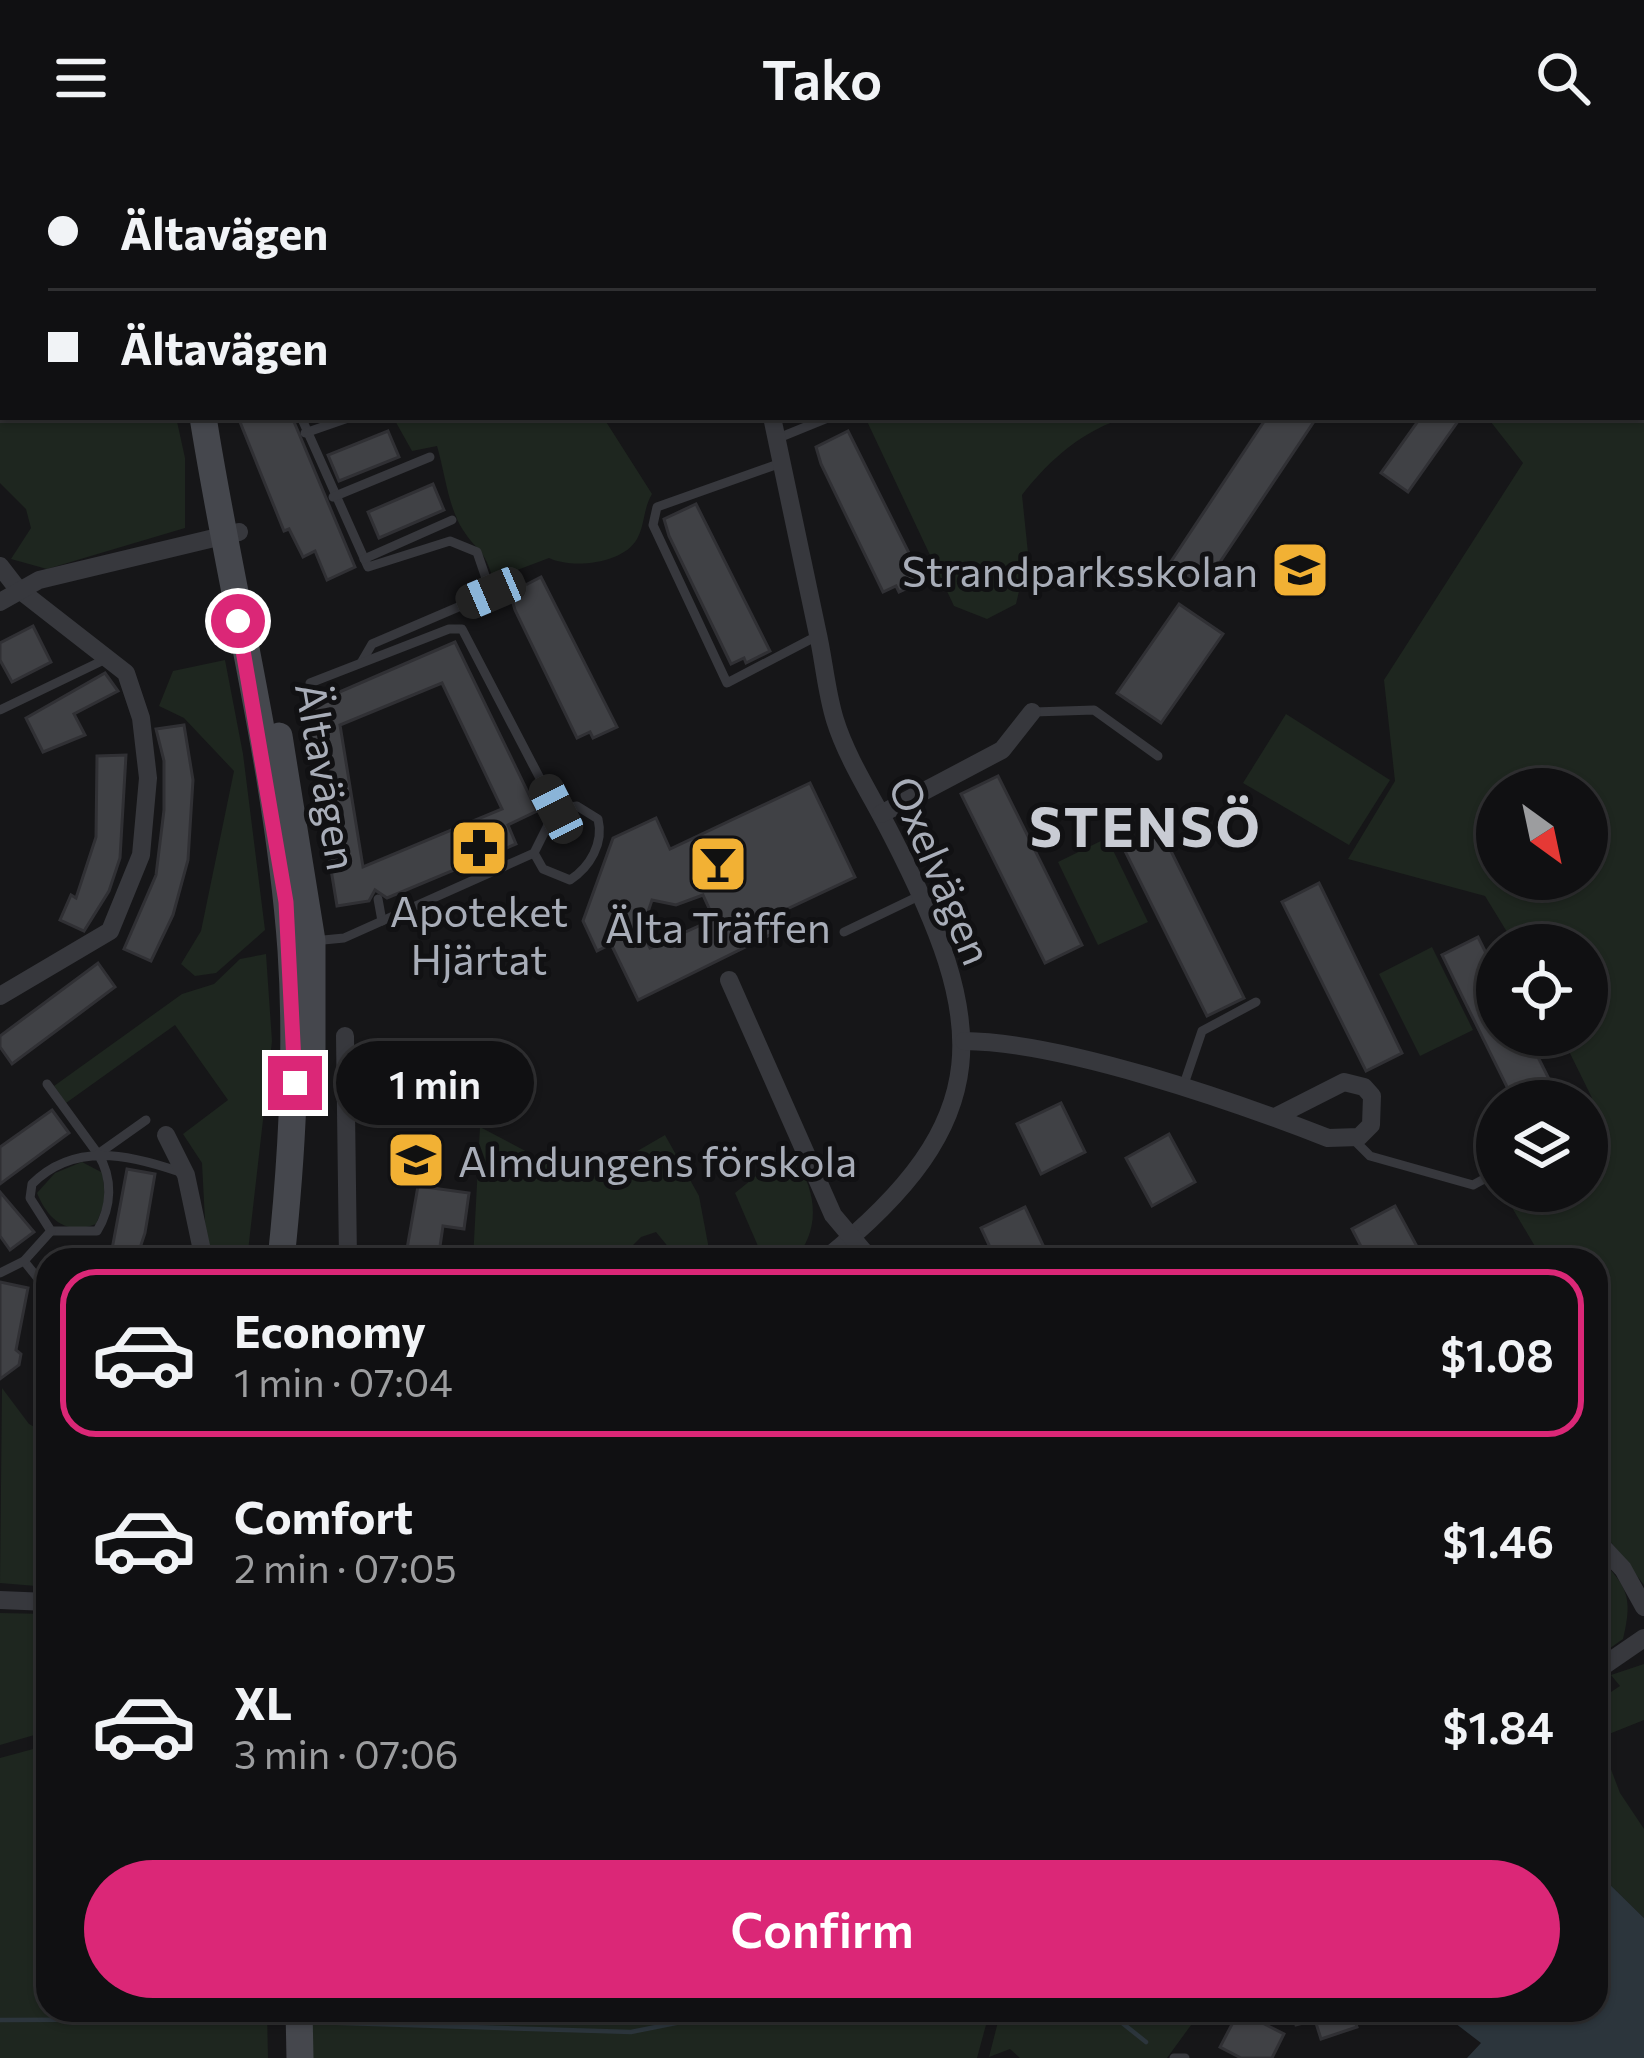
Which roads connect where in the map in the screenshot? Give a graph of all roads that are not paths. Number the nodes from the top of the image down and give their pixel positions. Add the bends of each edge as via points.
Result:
1 (204, 420) edge
2 (215, 420) edge
3 (302, 420) edge
4 (342, 420) edge
5 (773, 420) edge
6 (823, 420) edge
7 (305, 434) junction
8 (776, 439) junction
9 (430, 457) dead end
10 (781, 463) junction
11 (333, 497) junction
12 (452, 520) dead end
13 (230, 533) junction
14 (366, 563) junction
15 (0, 566) edge
16 (17, 588) junction
17 (0, 602) edge
18 (818, 636) junction
19 (108, 658) junction
20 (361, 663) junction
21 (310, 683) dead end
22 (0, 710) edge
23 (1032, 712) joint
24 (1157, 756) dead end
25 (556, 809) junction
26 (880, 814) junction
27 (534, 854) junction
28 (919, 896) junction
29 (378, 899) dead end
30 (382, 921) junction
31 (844, 932) dead end
32 (302, 944) junction
33 (730, 980) dead end
34 (0, 996) edge
35 (1256, 1002) dead end
36 (345, 1036) dead end
37 (964, 1041) junction
38 (47, 1084) dead end
39 (1182, 1090) junction
40 (1275, 1118) junction
41 (157, 1125) joint
42 (1351, 1137) junction
43 (98, 1154) junction
44 (180, 1172) junction
45 (1476, 1183) edge
46 (51, 1231) junction
47 (850, 1239) junction
48 (201, 1248) edge
49 (282, 1248) edge
50 (347, 1248) edge
51 (839, 1248) edge
52 (859, 1248) edge
53 (24, 1261) junction
54 (0, 1273) edge
55 (36, 1276) edge
56 (1608, 1553) edge
57 (0, 1600) edge
58 (36, 1602) edge
59 (1644, 1607) edge
60 (1644, 1638) edge
61 (1608, 1663) edge
62 (299, 2022) edge
63 (300, 2058) edge
64 (1174, 2058) edge
65 (1185, 2058) edge

1 - 13 main road, Ältavägen
2 - 13 main road, Ältavägen
3 - 7 lane
4 - 7 lane
5 - 8 street, Oxelvägen
6 - 8 lane
7 - 11 lane
8 - 10 street, Oxelvägen
9 - 11 lane
10 - 18 street, Oxelvägen
10 - 18 lane via 657,507 653,525 727,683
11 - 14 lane
12 - 14 lane
13 - 16 street
13 - 32 main road, Ältavägen
14 - 20 lane via 465,544 477,552 491,593 372,644
15 - 16 street
16 - 17 street
16 - 19 street
18 - 26 street, Oxelvägen via 836,722
19 - 22 lane
19 - 34 street via 135,694 145,746 147,822 131,889 100,940
20 - 21 lane
20 - 25 lane via 449,629 469,634
23 - 24 lane via 1094,710
23 - 26 street via 1002,750
25 - 27 lane
25 - 27 lane via 577,806 598,819 602,835 585,870 570,880 543,869
26 - 28 street, Oxelvägen
27 - 30 lane
28 - 31 lane
28 - 37 street, Oxelvägen via 962,1008
29 - 30 lane
30 - 32 lane
32 - 49 main road, Ältavägen
33 - 47 street
35 - 39 lane via 1202,1031
36 - 50 street
37 - 39 street via 1108,1066
37 - 47 street via 939,1140 898,1197
38 - 43 lane
39 - 40 street
40 - 42 street via 1328,1138
40 - 42 street via 1344,1082 1364,1087 1372,1096 1371,1125
41 - 43 lane
41 - 44 street
42 - 45 lane via 1370,1156
43 - 44 lane
43 - 46 lane via 69,1157 32,1184 30,1198
43 - 46 lane via 108,1170 97,1231
44 - 48 street
46 - 53 lane
47 - 51 street
47 - 52 street
53 - 54 lane
53 - 55 lane
56 - 59 street
57 - 58 street
60 - 61 street
62 - 63 main road
64 - 65 lane

